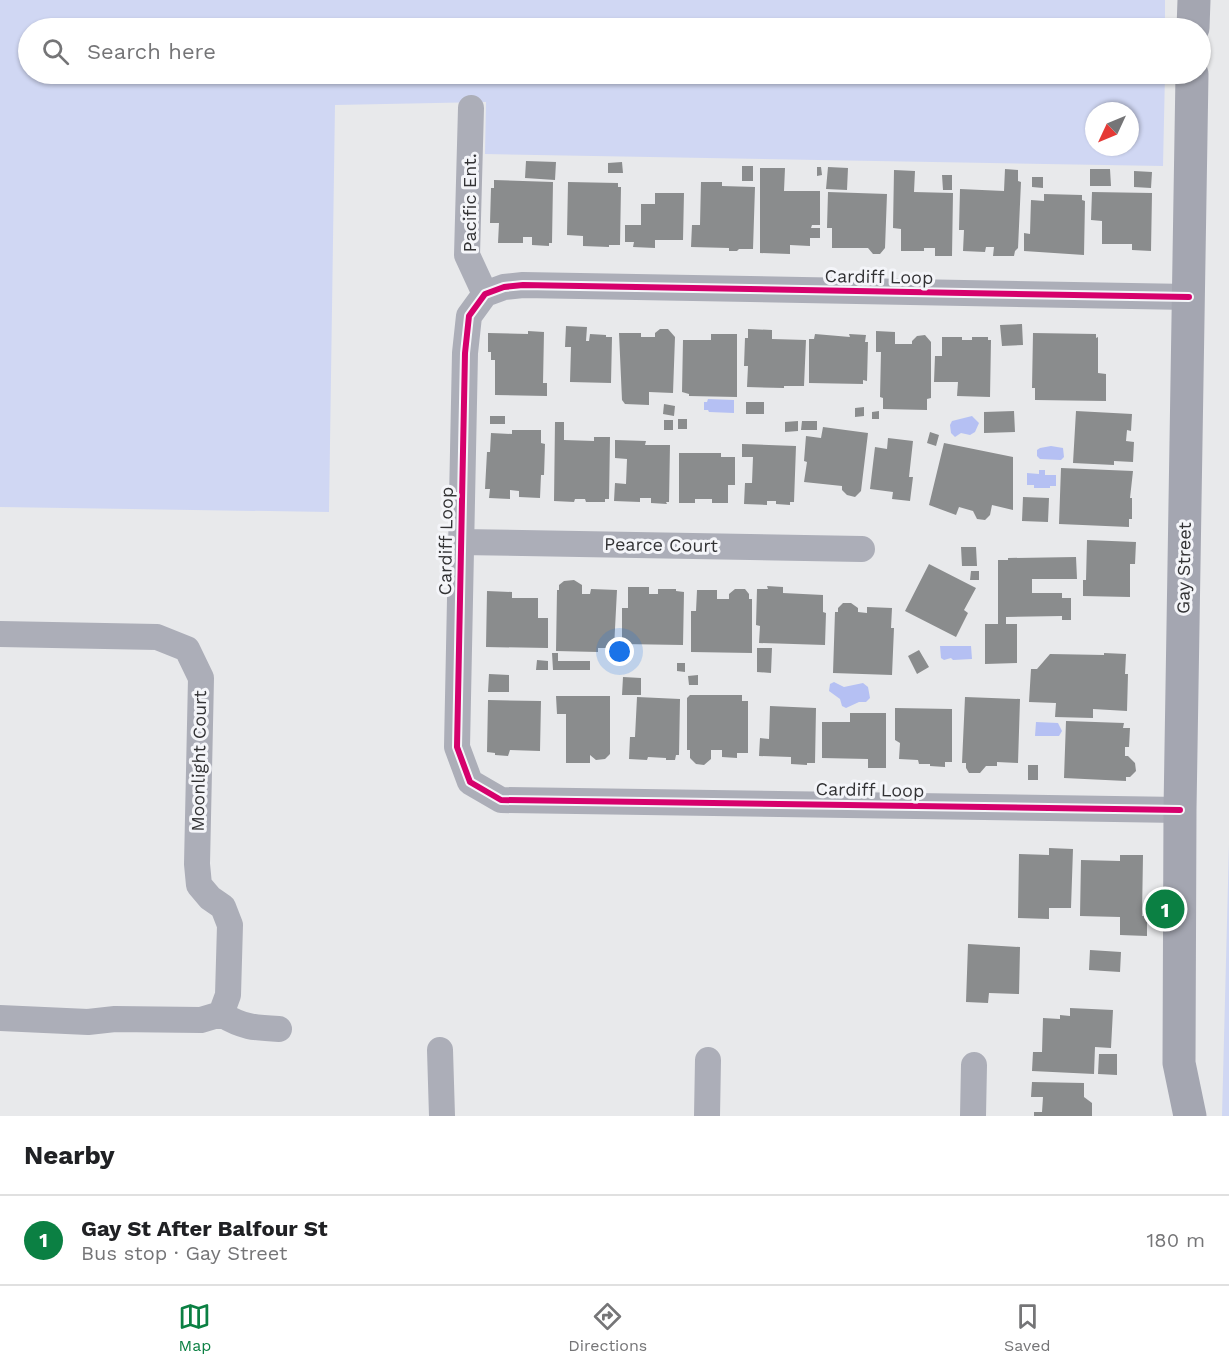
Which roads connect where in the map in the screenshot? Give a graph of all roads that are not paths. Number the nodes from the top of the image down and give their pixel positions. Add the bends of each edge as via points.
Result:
1 (1194, 0) edge
2 (1193, 18) edge
3 (1192, 84) edge
4 (471, 108) dead end
5 (485, 294) junction
6 (1189, 297) junction
7 (460, 542) junction
8 (862, 549) dead end
9 (0, 634) edge
10 (1179, 810) junction
11 (221, 1014) junction
12 (0, 1018) edge
13 (279, 1029) dead end
14 (440, 1050) dead end
15 (708, 1060) dead end
16 (1179, 1063) junction
17 (974, 1065) dead end
18 (442, 1116) edge
19 (707, 1116) edge
20 (973, 1116) edge
21 (1167, 1116) edge
22 (1190, 1116) edge

1 - 2 main road
3 - 6 main road, Gay Street
4 - 5 street, Pacific Ent. via 467,255
5 - 6 street, Cardiff Loop via 523,285
5 - 7 street, Cardiff Loop via 469,316 465,353
6 - 10 main road, Gay Street
7 - 8 street, Pearce Court
7 - 10 street, Cardiff Loop via 457,747 470,782 501,800
9 - 11 street, Moonlight Court via 157,637 187,650 201,678 199,885 223,907 230,925 228,995
10 - 16 main road, Gay Street
11 - 12 street via 201,1020 88,1022
11 - 13 street via 250,1028
14 - 18 street
15 - 19 street
16 - 21 main road, Gay Street
16 - 22 main road, Gay Street
17 - 20 street

